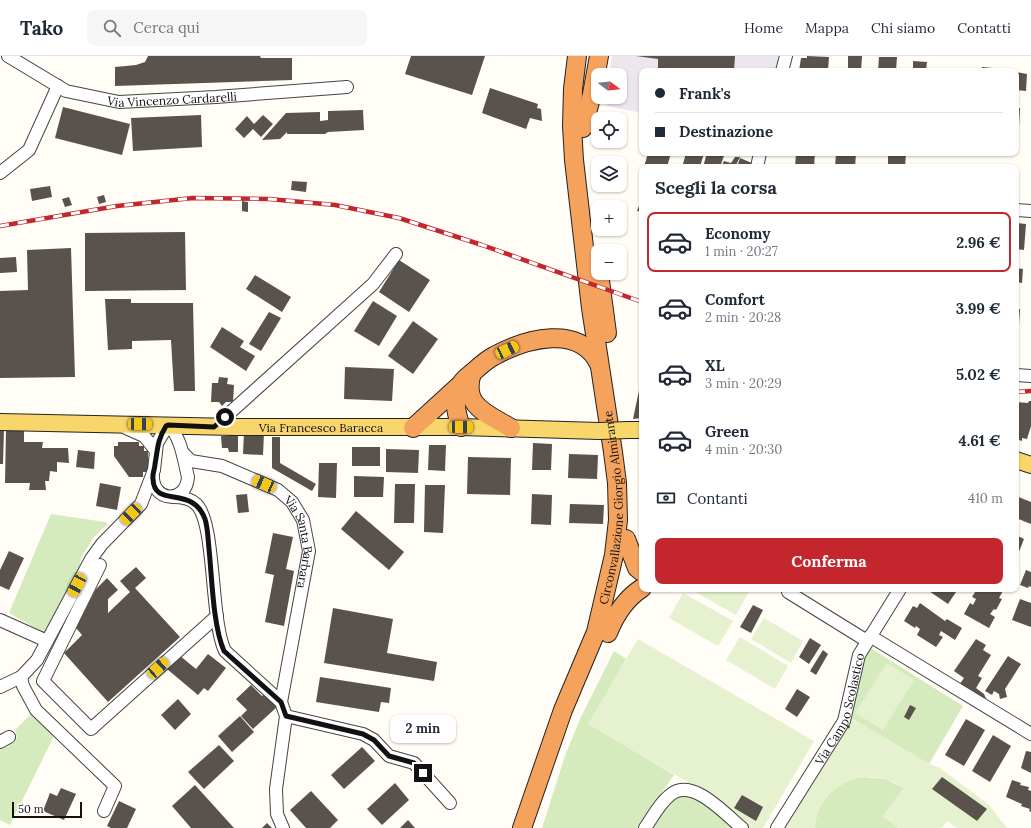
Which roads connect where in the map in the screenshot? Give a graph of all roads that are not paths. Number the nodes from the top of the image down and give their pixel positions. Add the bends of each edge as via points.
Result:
1 (564, 56) edge
2 (577, 56) edge
3 (587, 56) edge
4 (599, 56) edge
5 (786, 56) edge
6 (15, 58) edge
7 (783, 68) edge
8 (58, 86) junction
9 (347, 87) dead end
10 (572, 105) junction
11 (582, 128) junction
12 (0, 173) edge
13 (1019, 210) edge
14 (1031, 211) edge
15 (595, 244) edge
16 (396, 254) dead end
17 (600, 280) edge
18 (591, 308) junction
19 (560, 338) junction
20 (601, 373) junction
21 (1019, 375) edge
22 (1031, 376) edge
23 (467, 384) junction
24 (0, 422) edge
25 (113, 423) junction
26 (168, 425) junction
27 (195, 426) junction
28 (214, 427) junction
29 (461, 427) junction
30 (413, 428) junction
31 (511, 428) junction
32 (636, 430) edge
33 (156, 451) junction
34 (182, 454) junction
35 (1019, 461) edge
36 (1031, 465) edge
37 (153, 474) junction
38 (169, 496) junction
39 (141, 504) junction
40 (626, 540) junction
41 (100, 565) dead end
42 (639, 570) edge
43 (639, 590) edge
44 (791, 592) edge
45 (898, 592) edge
46 (217, 616) junction
47 (0, 620) edge
48 (608, 633) junction
49 (869, 639) junction
50 (47, 641) junction
51 (21, 677) junction
52 (0, 687) edge
53 (281, 702) junction
54 (286, 716) junction
55 (1031, 734) edge
56 (450, 803) dead end
57 (104, 811) dead end
58 (283, 828) edge
59 (522, 828) edge
60 (533, 828) edge
61 (645, 828) edge
62 (742, 828) edge
63 (777, 828) edge

1 - 10 highway via 563,78
2 - 10 highway, Circonvallazione Giorgio Almirante
3 - 11 highway
4 - 11 highway
5 - 7 street
6 - 8 street, Via Vincenzo Cardarelli
8 - 9 street, Via Vincenzo Cardarelli via 66,91 119,102
8 - 12 street via 29,150
10 - 18 highway, Circonvallazione Giorgio Almirante via 577,195
11 - 15 highway
13 - 14 street
16 - 28 street via 373,284
17 - 40 highway, Circonvallazione Giorgio Almirante via 624,445 628,497
18 - 19 highway via 578,329
18 - 20 highway, Circonvallazione Giorgio Almirante
19 - 20 highway via 577,342 588,349 597,360
19 - 23 highway via 520,344 493,356
20 - 59 highway, Circonvallazione Giorgio Almirante via 617,483 618,520 614,555 596,632 563,710
21 - 22 street
23 - 29 highway via 455,404
23 - 30 highway
23 - 31 highway via 473,402
24 - 25 main road, Via Francesco Baracca
25 - 26 main road, Via Francesco Baracca
25 - 33 street via 139,432
26 - 27 main road, Via Francesco Baracca
26 - 33 street via 159,437
26 - 34 street via 177,438
27 - 28 main road, Via Francesco Baracca
27 - 34 street via 185,441
28 - 30 main road, Via Francesco Baracca
29 - 30 main road, Via Francesco Baracca
29 - 31 main road, Via Francesco Baracca
31 - 32 main road, Via Francesco Baracca, bridge
33 - 37 street
34 - 38 street via 188,482 183,491
34 - 53 street, Via Santa Barbara via 191,461 222,466 278,490 292,502 303,520 309,551
35 - 36 main road
37 - 38 street via 154,484 160,493
37 - 39 street
38 - 39 street
38 - 46 street via 189,500 197,505 205,520
39 - 50 street via 91,559
40 - 42 highway
40 - 48 highway, Circonvallazione Giorgio Almirante via 623,573
41 - 46 street via 43,681 91,729
43 - 48 highway via 626,601
44 - 49 street
45 - 49 street, Via Campo Scolastico
46 - 53 street via 224,651
47 - 50 street
48 - 60 highway, Circonvallazione Giorgio Almirante via 557,753
49 - 55 street
49 - 63 street, Via Campo Scolastico via 859,655 844,721
50 - 51 street via 37,660
51 - 52 street
51 - 57 street via 36,710 115,786
53 - 54 street
54 - 56 street via 363,734 374,740 389,756 414,763
54 - 58 street via 276,789 277,814
61 - 62 street via 668,796 686,790 698,792

